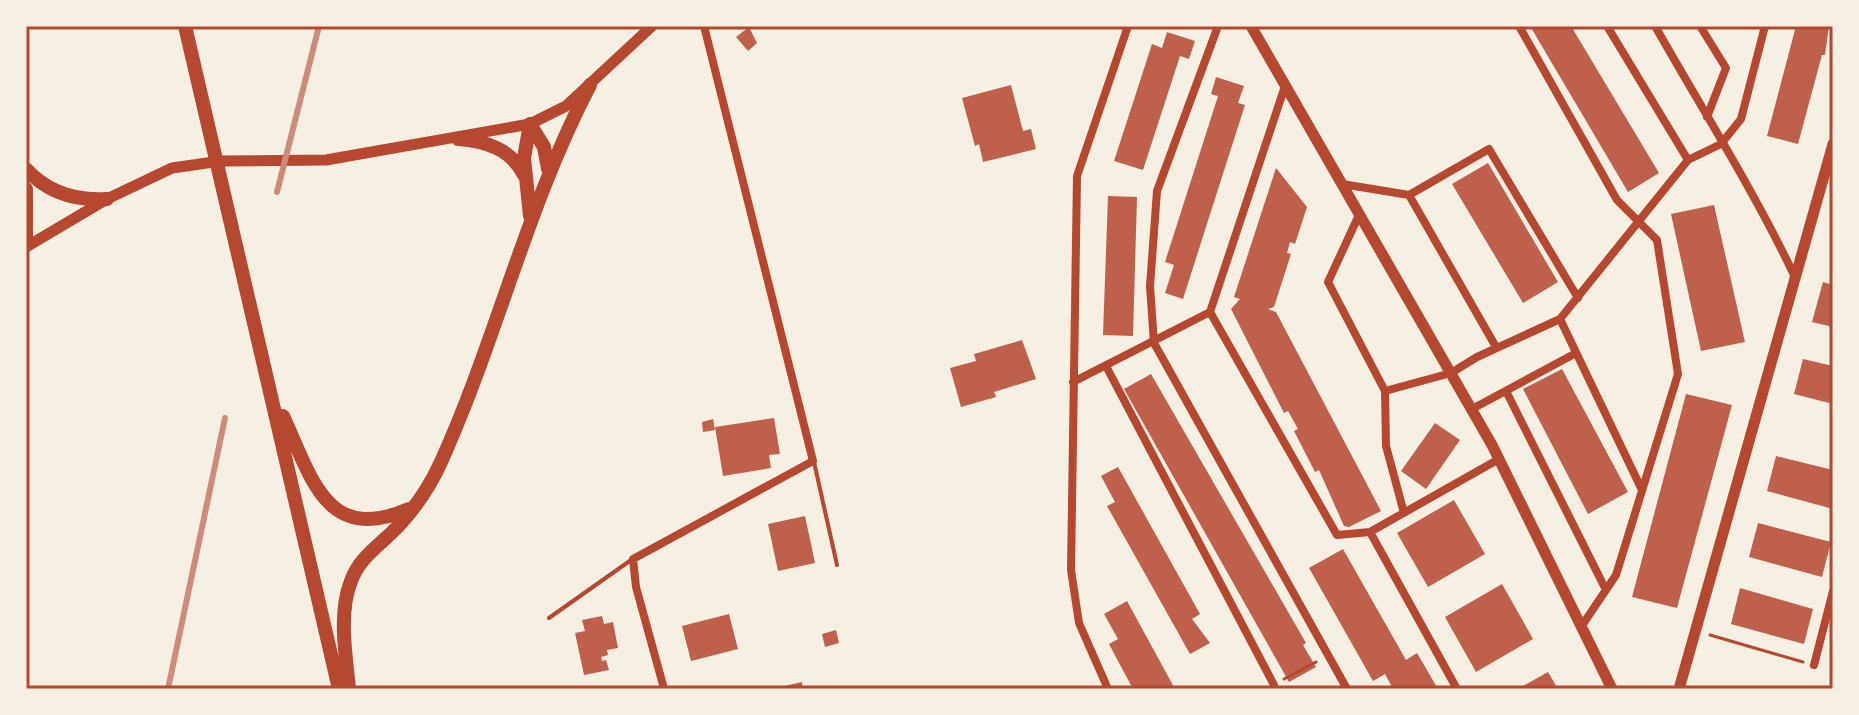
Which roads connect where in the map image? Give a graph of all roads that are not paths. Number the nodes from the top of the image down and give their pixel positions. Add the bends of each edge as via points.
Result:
1 (185, 26) edge
2 (652, 26) edge
3 (704, 26) edge
4 (1128, 26) edge
5 (1218, 26) edge
6 (1251, 26) edge
7 (1519, 26) edge
8 (1607, 26) edge
9 (1655, 26) edge
10 (1700, 26) edge
11 (1765, 26) edge
12 (590, 85) junction
13 (1285, 86) junction
14 (1707, 117) junction
15 (530, 124) junction
16 (458, 139) junction
17 (1721, 144) junction
18 (1833, 144) edge
19 (1688, 160) junction
20 (26, 169) edge
21 (548, 177) junction
22 (527, 182) junction
23 (1342, 184) junction
24 (26, 189) edge
25 (1409, 195) junction
26 (107, 199) junction
27 (1359, 215) junction
28 (529, 224) junction
29 (1638, 224) junction
30 (26, 244) edge
31 (1794, 275) junction
32 (1578, 298) junction
33 (1210, 312) junction
34 (1560, 319) junction
35 (1154, 343) junction
36 (1496, 347) junction
37 (1576, 353) junction
38 (1106, 366) junction
39 (1451, 373) junction
40 (1073, 382) junction
41 (271, 390) junction
42 (1385, 391) junction
43 (1506, 391) junction
44 (1472, 409) junction
45 (1499, 459) junction
46 (813, 461) junction
47 (1642, 490) junction
48 (413, 507) junction
49 (1404, 513) junction
50 (1370, 532) junction
51 (633, 559) junction
52 (837, 565) dead end
53 (1606, 590) junction
54 (1833, 591) edge
55 (549, 618) dead end
56 (1581, 627) junction
57 (1814, 665) road end
58 (663, 685) dead end
59 (1274, 685) road end
60 (339, 689) edge
61 (349, 689) edge
62 (1108, 689) edge
63 (1347, 689) edge
64 (1457, 689) edge
65 (1612, 689) edge
66 (1679, 689) edge

1 - 41 main road
2 - 12 street
3 - 46 street
4 - 40 street via 1077,176
5 - 35 street via 1157,191 1150,286
6 - 13 street
7 - 29 street via 1617,200
8 - 19 street
9 - 14 street
10 - 14 street via 1726,68
11 - 17 street via 1741,119
12 - 15 street via 566,106
12 - 21 main road
13 - 23 street
13 - 33 street
14 - 17 street
15 - 16 street
15 - 21 main road via 544,147
15 - 22 main road
16 - 22 main road via 500,149
16 - 26 street via 326,160 188,165 157,173
17 - 19 street
17 - 31 street via 1757,198
18 - 31 street
19 - 29 street
20 - 26 main road via 62,194
21 - 28 main road
22 - 28 main road
23 - 25 street
23 - 27 street
24 - 30 main road
25 - 32 street via 1489,149
25 - 36 street
26 - 30 street
27 - 39 street
27 - 42 street via 1328,282
28 - 48 main road via 442,461
29 - 32 street
29 - 47 street via 1657,240 1678,374
31 - 66 street
32 - 34 street
33 - 35 street
33 - 50 street via 1337,535
34 - 36 street
34 - 37 street
35 - 38 street
35 - 63 street
36 - 39 street
37 - 43 street
37 - 47 street
38 - 40 street
38 - 59 street
39 - 42 street
39 - 44 street
40 - 62 street via 1074,599 1087,648
41 - 48 main road via 314,481 334,509 366,521
41 - 60 main road
42 - 49 street via 1386,446
43 - 44 street
43 - 53 street
44 - 45 street
45 - 49 street
45 - 56 street
46 - 51 street
46 - 52 lane
47 - 53 street via 1616,575
48 - 61 main road via 366,555 349,584
49 - 50 street
50 - 64 street
51 - 55 lane
51 - 58 street
53 - 56 street
54 - 57 street
56 - 65 street

